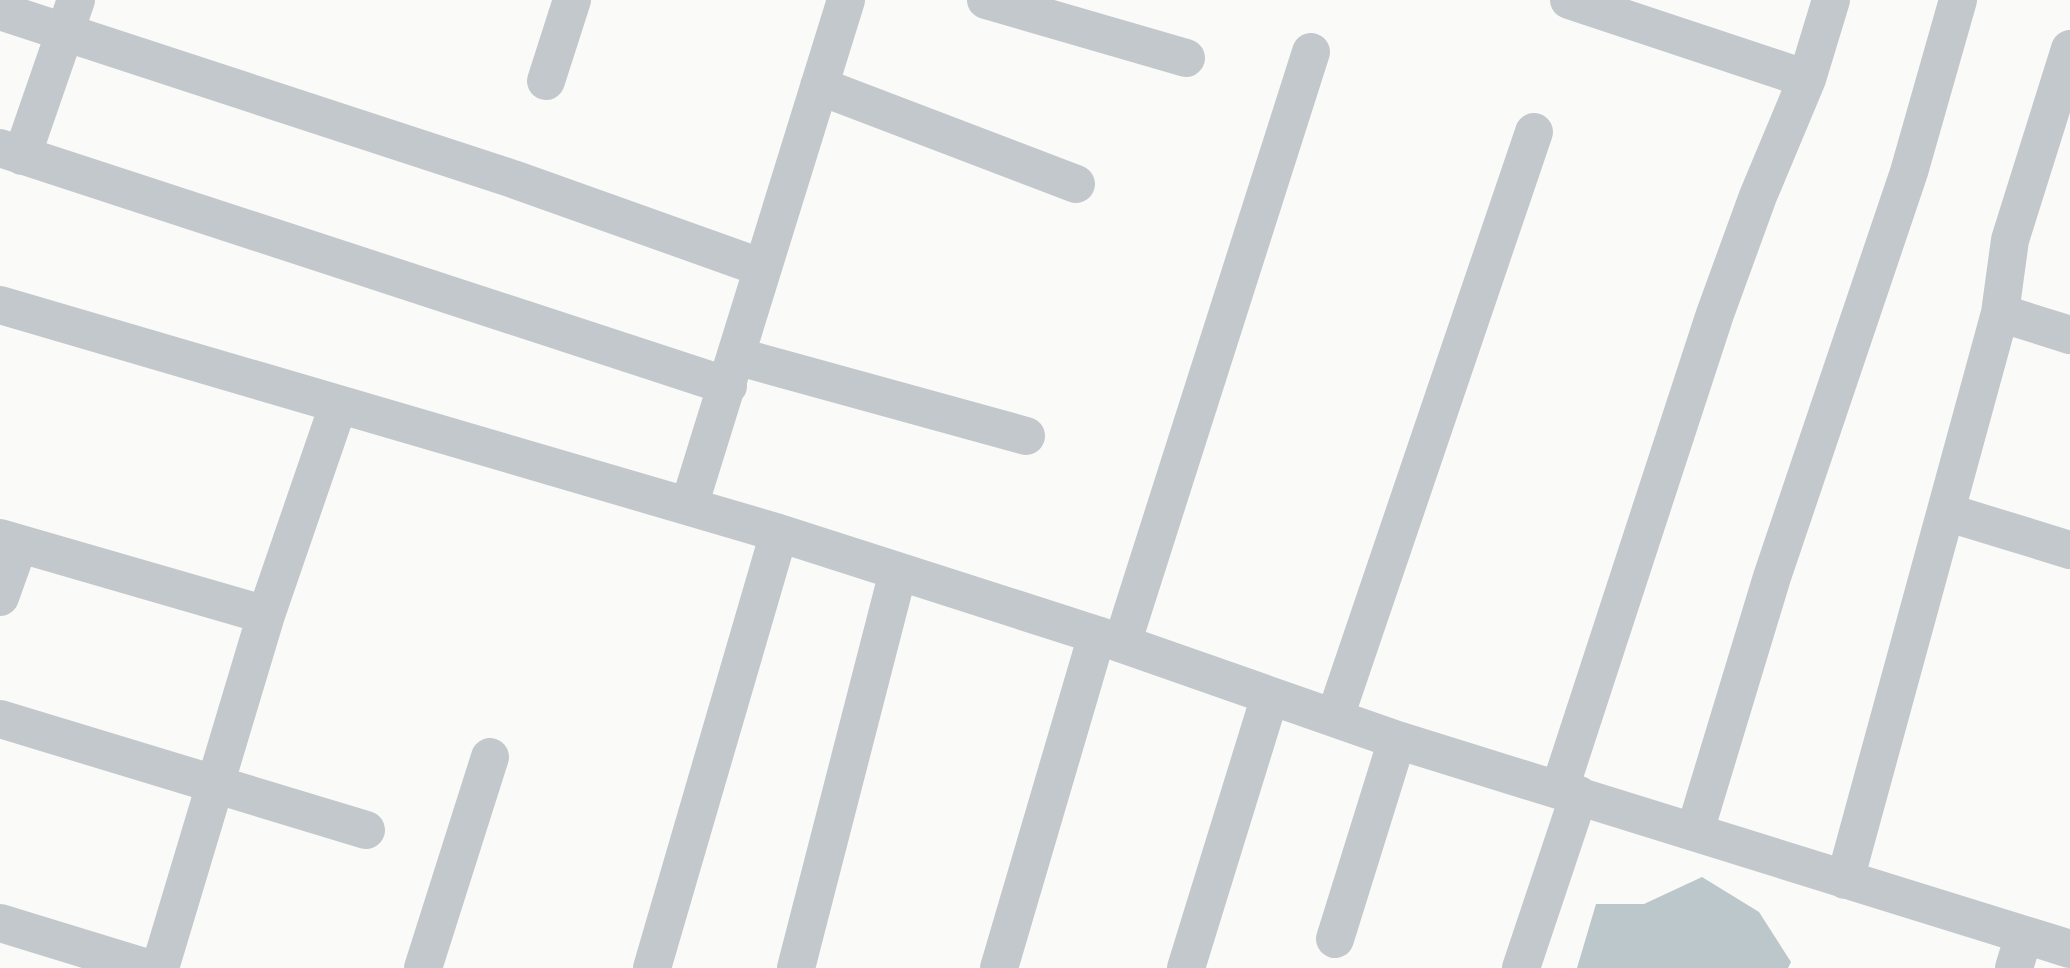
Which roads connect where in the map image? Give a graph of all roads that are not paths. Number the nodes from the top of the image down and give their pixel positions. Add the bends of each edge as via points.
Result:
1 (572, 0) edge
2 (846, 0) edge
3 (986, 0) edge
4 (1569, 0) edge
5 (1831, 0) edge
6 (1958, 0) edge
7 (0, 11) edge
8 (1657, 13) edge
9 (71, 16) edge
10 (2070, 49) edge
11 (1311, 52) dead end
12 (1186, 58) dead end
13 (1807, 79) junction
14 (546, 81) dead end
15 (819, 86) junction
16 (1534, 132) dead end
17 (11, 152) edge
18 (1076, 184) dead end
19 (763, 268) junction
20 (0, 305) edge
21 (2000, 313) junction
22 (2070, 335) edge
23 (732, 371) junction
24 (338, 406) junction
25 (1026, 436) dead end
26 (690, 506) junction
27 (1946, 512) junction
28 (779, 534) junction
29 (9, 541) edge
30 (2070, 550) edge
31 (898, 572) junction
32 (0, 597) edge
33 (266, 615) junction
34 (1109, 640) junction
35 (1270, 696) junction
36 (1335, 717) junction
37 (0, 719) edge
38 (1397, 740) junction
39 (490, 757) dead end
40 (214, 783) junction
41 (1570, 792) junction
42 (366, 830) dead end
43 (1695, 831) junction
44 (1845, 880) junction
45 (0, 923) edge
46 (1335, 939) dead end
47 (2070, 949) edge
48 (2019, 951) edge
49 (147, 968) edge
50 (160, 968) edge
51 (423, 968) edge
52 (652, 968) edge
53 (796, 968) edge
54 (999, 968) edge
55 (1186, 968) edge
56 (1521, 968) edge

1 - 14 street
2 - 15 street
3 - 12 street
4 - 8 street
5 - 13 street
6 - 43 street via 1909,172 1772,577
7 - 9 street
8 - 13 street
9 - 17 street
9 - 19 street
10 - 21 street via 2010,240
11 - 34 street
13 - 41 street via 1715,314
15 - 18 street
15 - 19 street
16 - 36 street
17 - 23 street
19 - 23 street
20 - 24 street
21 - 22 street
21 - 27 street
23 - 25 street
23 - 26 street
24 - 26 street
24 - 33 street
26 - 28 street
27 - 30 street
27 - 44 street
28 - 31 street
28 - 52 street
29 - 32 street
29 - 33 street
31 - 34 street
31 - 53 street
33 - 40 street
34 - 35 street
34 - 54 street
35 - 36 street
35 - 55 street
36 - 38 street
37 - 40 street
38 - 41 street
38 - 46 street
39 - 51 street
40 - 42 street
40 - 50 street
41 - 43 street
41 - 56 street
43 - 44 street
44 - 48 street
45 - 49 street
47 - 48 street

